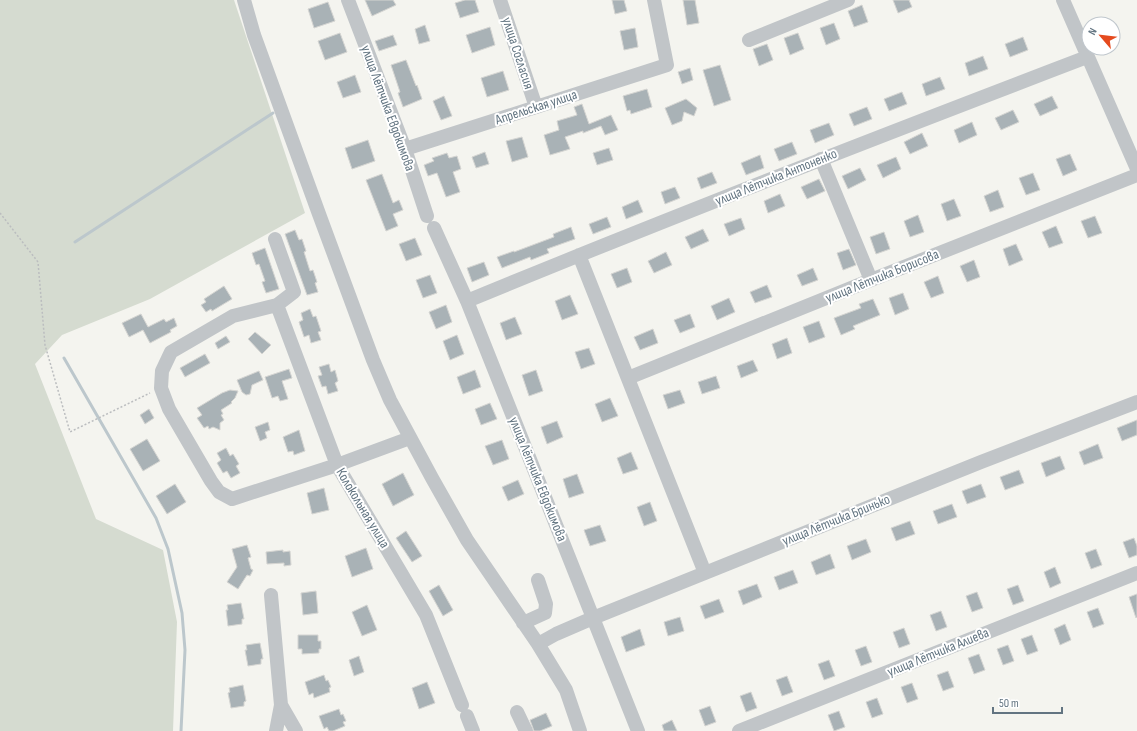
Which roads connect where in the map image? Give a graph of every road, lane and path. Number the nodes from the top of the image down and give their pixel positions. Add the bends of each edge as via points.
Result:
1 (244, 0) edge
2 (348, 0) edge
3 (500, 0) edge
4 (654, 0) edge
5 (848, 0) edge
6 (1063, 0) edge
7 (749, 40) dead end
8 (1087, 57) junction
9 (536, 107) junction
10 (404, 149) junction
11 (821, 159) junction
12 (1137, 169) edge
13 (1137, 176) edge
14 (0, 213) edge
15 (427, 216) dead end
16 (434, 228) dead end
17 (275, 239) dead end
18 (579, 255) junction
19 (871, 280) junction
20 (467, 301) junction
21 (277, 305) junction
22 (628, 378) junction
23 (161, 388) junction
24 (1137, 402) edge
25 (410, 438) junction
26 (337, 465) junction
27 (705, 573) junction
28 (1137, 573) edge
29 (538, 580) dead end
30 (271, 595) dead end
31 (593, 618) junction
32 (523, 623) junction
33 (538, 644) junction
34 (282, 705) junction
35 (517, 712) dead end
36 (276, 731) edge
37 (296, 731) edge
38 (473, 731) edge
39 (526, 731) edge
40 (580, 731) edge
41 (638, 731) edge
42 (738, 731) edge

1 - 25 street via 254,35 368,346 390,400
2 - 10 street, улица Лётчика Евдокимова
3 - 9 street, улица Согласия
4 - 9 street, Апрельская улица via 667,65
5 - 7 street
6 - 8 street
8 - 11 street, улица Лётчика Антоненко
8 - 12 street
9 - 10 street, Апрельская улица
10 - 15 street, улица Лётчика Евдокимова
11 - 18 street, улица Лётчика Антоненко
11 - 19 street
13 - 19 street, улица Лётчика Борисова
14 - 23 path via 38,262 45,345 70,432
16 - 20 street, улица Лётчика Евдокимова
17 - 21 street via 294,292
18 - 20 street, улица Лётчика Антоненко
18 - 22 street
19 - 22 street, улица Лётчика Борисова
20 - 31 street, улица Лётчика Евдокимова
21 - 23 street via 233,316 170,352 162,371
21 - 26 street, Колокольная улица
22 - 27 street
23 - 26 street via 169,410 211,481 219,492 232,499
24 - 27 street, улица Лётчика Бринько
25 - 26 street
25 - 32 street via 467,540
26 - 38 street, Колокольная улица via 426,615
27 - 31 street, улица Лётчика Бринько
28 - 42 street, улица Лётчика Алиева
29 - 32 street via 546,604 544,614
30 - 34 street
31 - 33 street, улица Лётчика Бринько
31 - 41 street, улица Лётчика Евдокимова
32 - 33 street
33 - 40 street via 566,690
34 - 36 street
34 - 37 street
35 - 39 street

